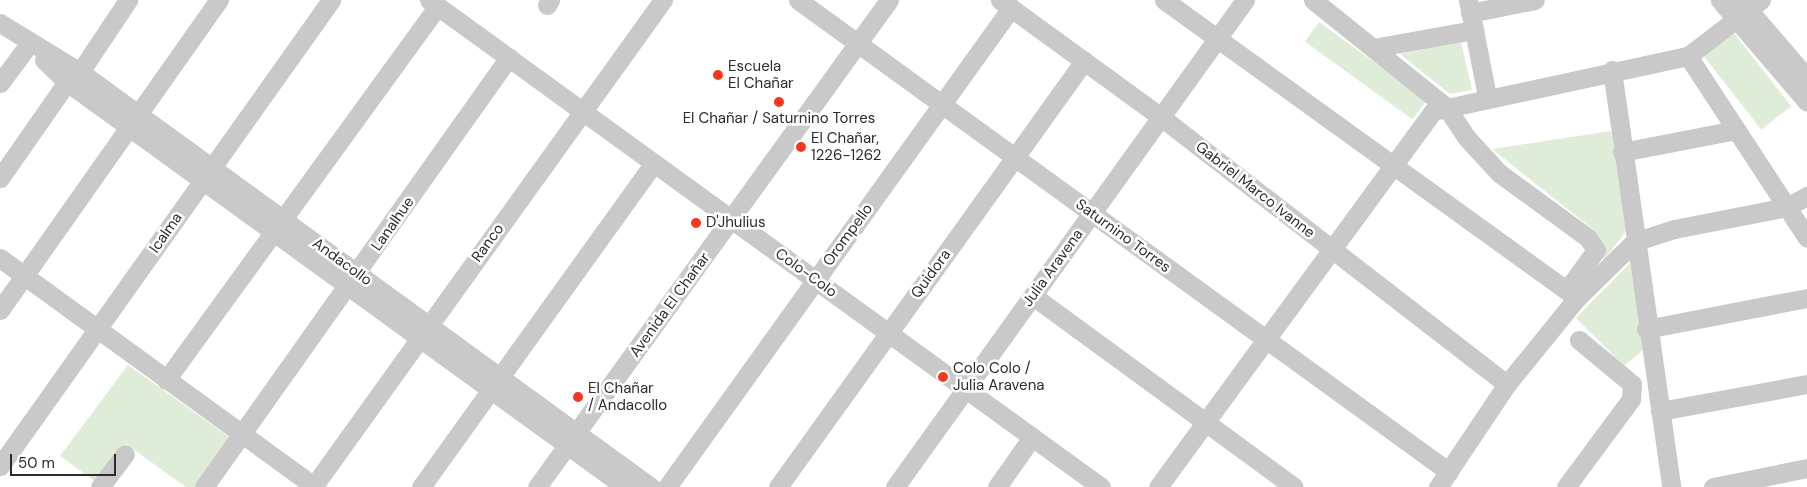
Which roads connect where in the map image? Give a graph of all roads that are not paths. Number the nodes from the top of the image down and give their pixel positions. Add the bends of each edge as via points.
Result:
1 (128, 0) edge
2 (219, 0) edge
3 (331, 0) edge
4 (663, 0) edge
5 (798, 0) edge
6 (889, 0) edge
7 (1164, 0) edge
8 (1245, 0) edge
9 (1535, 0) edge
10 (1720, 0) edge
11 (1316, 1) edge
12 (434, 2) edge
13 (1006, 4) edge
14 (1747, 8) edge
15 (1471, 14) edge
16 (0, 23) edge
17 (1217, 38) junction
18 (858, 43) junction
19 (29, 44) junction
20 (1373, 48) junction
21 (1688, 56) junction
22 (509, 57) junction
23 (1084, 61) junction
24 (1612, 70) junction
25 (74, 77) junction
26 (0, 82) edge
27 (1804, 87) edge
28 (1487, 96) junction
29 (942, 105) junction
30 (1446, 107) junction
31 (583, 111) junction
32 (1161, 117) junction
33 (133, 121) junction
34 (1735, 130) junction
35 (1622, 152) junction
36 (1015, 158) junction
37 (654, 163) junction
38 (1394, 164) junction
39 (207, 174) junction
40 (0, 178) edge
41 (1807, 196) edge
42 (1787, 207) junction
43 (1092, 213) junction
44 (731, 219) junction
45 (278, 225) junction
46 (1807, 238) edge
47 (1634, 242) junction
48 (1332, 251) junction
49 (0, 258) edge
50 (24, 276) junction
51 (354, 280) junction
52 (816, 280) junction
53 (1572, 294) junction
54 (1033, 296) junction
55 (1807, 298) edge
56 (0, 310) edge
57 (1646, 329) junction
58 (97, 330) junction
59 (425, 332) junction
60 (889, 333) junction
61 (1266, 340) junction
62 (1579, 340) dead end
63 (166, 380) junction
64 (495, 383) junction
65 (1507, 384) junction
66 (1807, 384) edge
67 (966, 389) junction
68 (1660, 411) junction
69 (1206, 423) junction
70 (242, 434) junction
71 (1032, 437) junction
72 (572, 439) junction
73 (124, 454) dead end
74 (0, 466) edge
75 (1807, 468) edge
76 (1793, 479) edge
77 (1443, 480) edge
78 (100, 487) edge
79 (204, 487) edge
80 (314, 487) edge
81 (421, 487) edge
82 (538, 487) edge
83 (625, 487) edge
84 (651, 487) edge
85 (667, 487) edge
86 (778, 487) edge
87 (895, 487) edge
88 (997, 487) edge
89 (1101, 487) edge
90 (1158, 487) edge
91 (1294, 487) edge
92 (1566, 487) edge
93 (1670, 487) edge
94 (1713, 487) edge

1 - 25 street
2 - 33 street
3 - 39 street, Icalma
4 - 31 street, Ranco
5 - 18 street, Saturnino Torres
6 - 18 street, Avenida El Chañar
7 - 17 street
8 - 17 street, Julia Aravena
9 - 15 street
10 - 14 street
11 - 20 street
12 - 22 street, Colo-Colo
12 - 45 street
13 - 23 street, Gabriel Marco Ivanne
13 - 29 street, Orompello
14 - 21 street
14 - 27 street
15 - 20 street
15 - 28 street
16 - 19 street, Andacollo
17 - 32 street, Julia Aravena
17 - 38 street
18 - 29 street, Saturnino Torres
18 - 44 street, Avenida El Chañar
19 - 25 street, Andacollo
19 - 26 street
20 - 30 street
21 - 24 street
21 - 34 street
22 - 31 street, Colo-Colo
22 - 51 street, Lanalhue
23 - 32 street, Gabriel Marco Ivanne
23 - 36 street, Quidora
24 - 28 street
24 - 35 street
25 - 33 street, Andacollo
25 - 40 street
28 - 30 street
29 - 36 street, Saturnino Torres
29 - 52 street, Orompello
30 - 38 street via 1433,111
30 - 53 street via 1467,138 1499,173 1588,238 1596,250
31 - 37 street, Colo-Colo
31 - 59 street, Ranco
32 - 43 street, Julia Aravena
32 - 48 street, Gabriel Marco Ivanne
33 - 39 street, Andacollo
33 - 50 street
34 - 35 street
34 - 42 street
35 - 47 street
36 - 43 street, Saturnino Torres
36 - 60 street, Quidora
37 - 44 street, Colo-Colo
37 - 64 street
38 - 48 street
38 - 53 street
39 - 45 street, Andacollo
39 - 58 street, Icalma
41 - 42 street
42 - 46 street
42 - 47 street via 1674,229
43 - 54 street, Julia Aravena
43 - 61 street, Saturnino Torres
44 - 52 street, Colo-Colo
44 - 72 street, Avenida El Chañar
45 - 51 street, Andacollo
45 - 63 street
47 - 53 street
47 - 57 street
48 - 61 street
48 - 65 street, Gabriel Marco Ivanne
49 - 50 street
50 - 56 street
50 - 58 street
51 - 59 street, Andacollo
51 - 70 street, Lanalhue
52 - 60 street, Colo-Colo
52 - 85 street, Orompello
53 - 65 street
54 - 67 street, Julia Aravena
54 - 69 street
55 - 57 street
57 - 68 street
58 - 63 street
58 - 74 street, Icalma
59 - 64 street, Andacollo
59 - 80 street, Ranco
60 - 67 street, Colo-Colo
60 - 86 street, Quidora
61 - 69 street
61 - 77 street, Saturnino Torres
62 - 92 street via 1632,384 1631,399
63 - 70 street
64 - 72 street, Andacollo
64 - 81 street
65 - 77 street
66 - 68 street
67 - 71 street, Colo-Colo
67 - 87 street, Julia Aravena
68 - 93 street
69 - 90 street
69 - 91 street
70 - 79 street, Lanalhue
70 - 80 street
71 - 88 street
71 - 89 street, Colo-Colo
72 - 82 street, Avenida El Chañar
72 - 83 street, Andacollo
72 - 84 street, Andacollo
73 - 78 street
75 - 76 street
76 - 94 street

